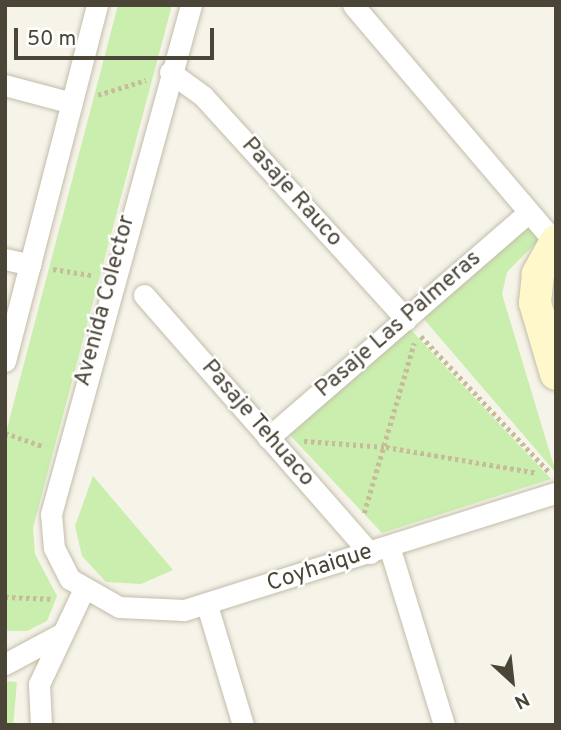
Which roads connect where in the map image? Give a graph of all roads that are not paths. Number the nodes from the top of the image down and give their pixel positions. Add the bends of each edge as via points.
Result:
1 (97, 5) edge
2 (191, 5) edge
3 (353, 5) edge
4 (170, 72) junction
5 (5, 85) edge
6 (72, 103) junction
7 (529, 212) junction
8 (555, 241) edge
9 (5, 259) edge
10 (30, 265) junction
11 (145, 295) dead end
12 (406, 319) junction
13 (5, 361) edge
14 (556, 374) edge
15 (268, 439) junction
16 (555, 481) edge
17 (372, 545) junction
18 (81, 595) junction
19 (207, 605) junction
20 (65, 631) junction
21 (5, 664) edge
22 (41, 725) edge
23 (243, 725) edge
24 (444, 725) edge

1 - 6 street
2 - 4 street, Avenida Colector
3 - 7 street
4 - 12 street, Pasaje Rauco via 203,96
4 - 18 street, Avenida Colector via 111,278 50,532 60,565
5 - 6 street
6 - 10 street
7 - 8 street
7 - 12 street, Pasaje Las Palmeras
8 - 14 street via 538,274 535,303
9 - 10 street
10 - 13 street
11 - 15 street, Pasaje Tehuaco
12 - 15 street, Pasaje Las Palmeras
15 - 17 street, Pasaje Tehuaco
16 - 17 street, Coyhaique
17 - 19 street, Coyhaique
17 - 24 street
18 - 19 street, Coyhaique via 137,610
18 - 20 street
19 - 23 street
20 - 21 street
20 - 22 street via 39,684

